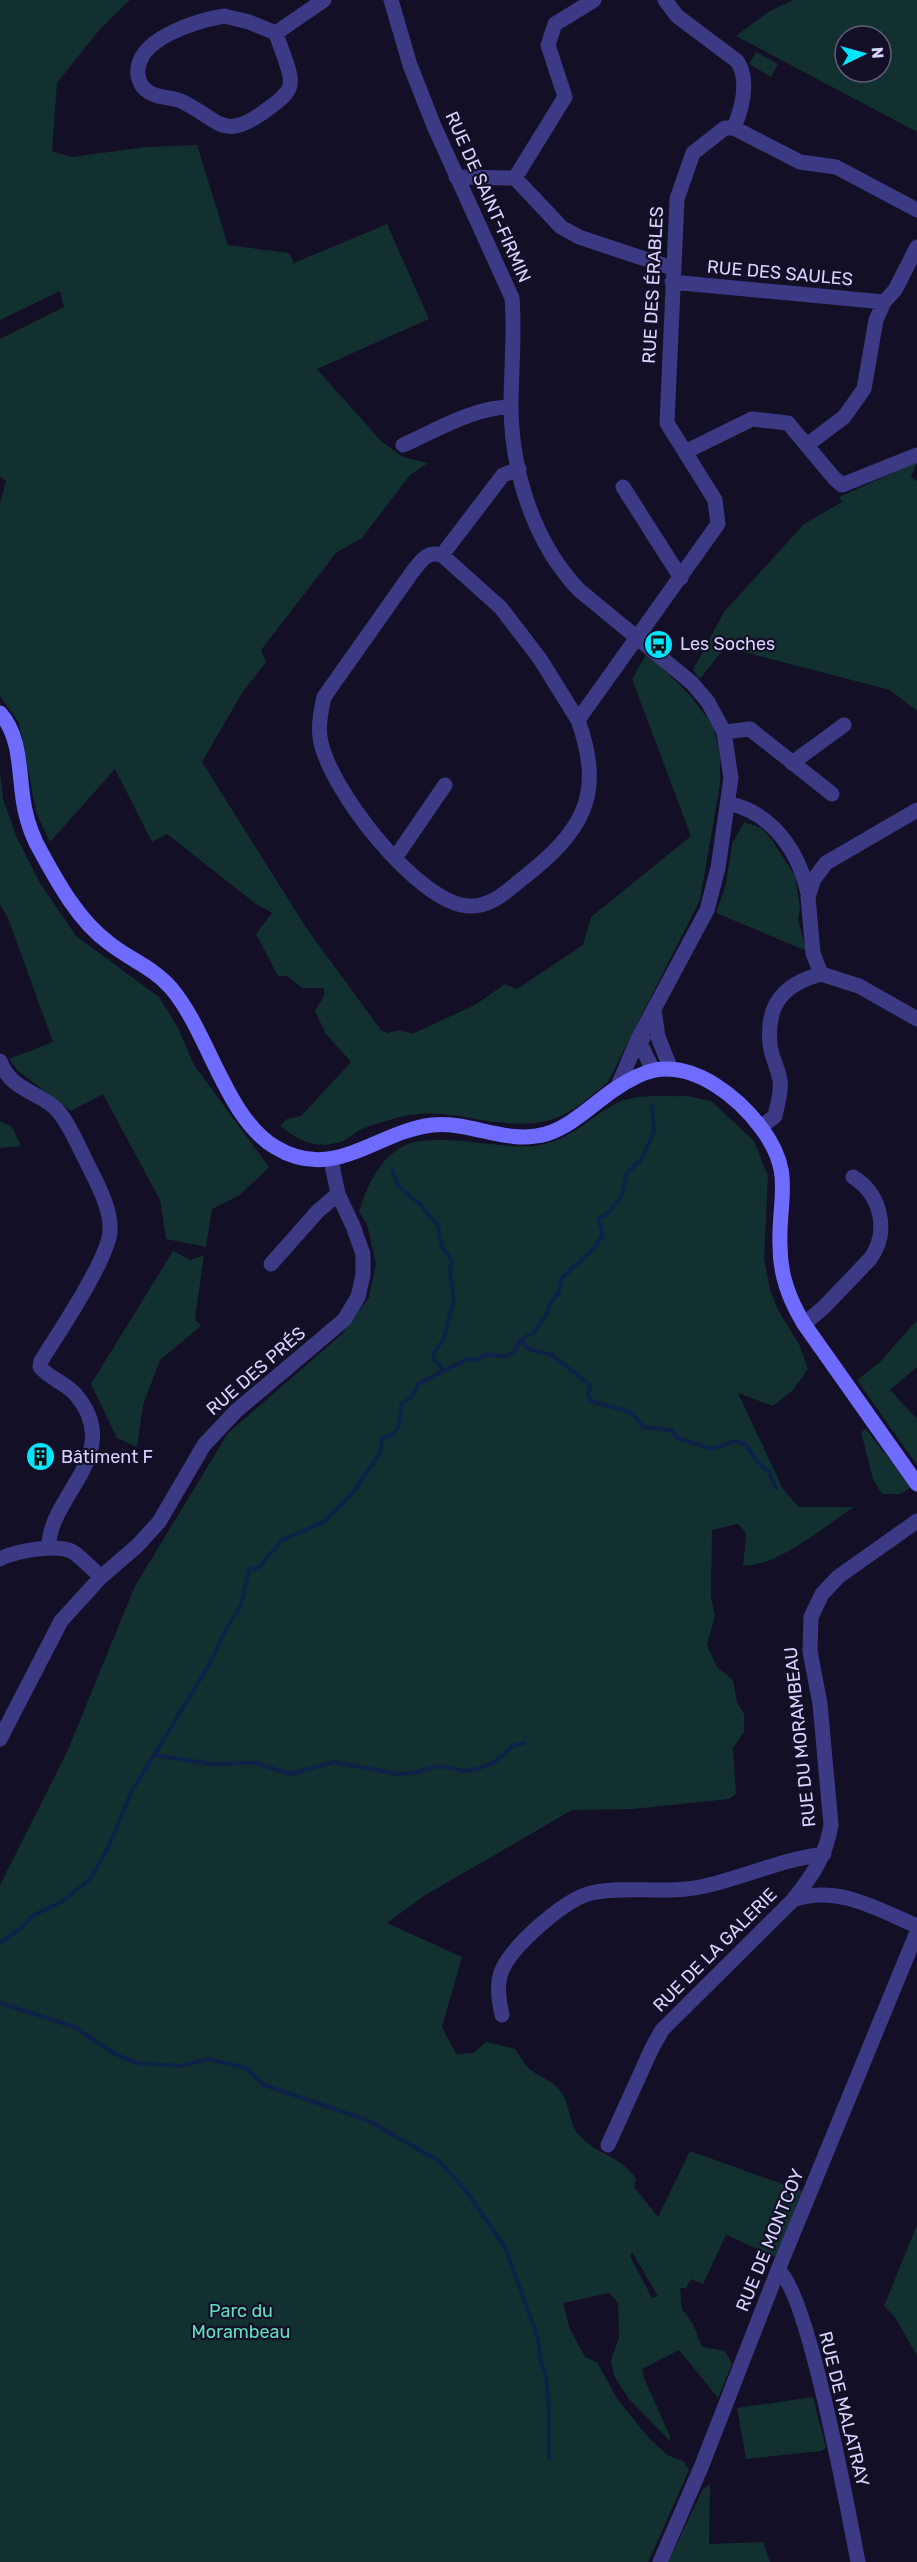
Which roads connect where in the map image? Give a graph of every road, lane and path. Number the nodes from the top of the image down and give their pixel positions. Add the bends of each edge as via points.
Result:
1 (324, 0) edge
2 (391, 0) edge
3 (594, 0) edge
4 (664, 0) edge
5 (276, 33) junction
6 (734, 128) junction
7 (456, 177) junction
8 (515, 178) junction
9 (917, 210) edge
10 (917, 247) edge
11 (672, 275) junction
12 (884, 302) junction
13 (511, 407) junction
14 (403, 445) dead end
15 (807, 445) junction
16 (685, 452) junction
17 (917, 455) edge
18 (519, 469) junction
19 (623, 488) dead end
20 (442, 555) junction
21 (681, 578) junction
22 (639, 637) junction
23 (0, 712) edge
24 (578, 720) junction
25 (844, 724) dead end
26 (724, 732) junction
27 (792, 763) junction
28 (446, 785) dead end
29 (832, 794) dead end
30 (728, 803) junction
31 (917, 810) edge
32 (395, 858) junction
33 (808, 897) junction
34 (821, 974) junction
35 (654, 1010) junction
36 (917, 1019) edge
37 (657, 1037) junction
38 (638, 1038) junction
39 (0, 1061) edge
40 (671, 1070) junction
41 (653, 1071) junction
42 (617, 1088) junction
43 (761, 1127) junction
44 (331, 1160) junction
45 (853, 1177) dead end
46 (338, 1194) junction
47 (271, 1264) dead end
48 (804, 1324) junction
49 (917, 1484) edge
50 (917, 1521) edge
51 (48, 1548) junction
52 (0, 1559) edge
53 (101, 1577) junction
54 (0, 1739) edge
55 (824, 1854) junction
56 (792, 1900) junction
57 (917, 1926) edge
58 (917, 1932) edge
59 (502, 2015) dead end
60 (608, 2145) dead end
61 (778, 2270) junction
62 (660, 2562) edge
63 (858, 2562) edge

1 - 5 street
2 - 7 street, RUE DE SAINT-FIRMIN via 410,65
3 - 8 street via 555,24 548,45 565,97
4 - 6 street via 677,16 737,60 743,70 741,110
5 - 5 street via 224,16 206,19 154,42 137,67 139,81 150,93 180,101 214,123 230,128 251,121 281,99 290,86
6 - 9 street via 800,162 836,166
6 - 11 street, RUE DES ÉRABLES via 725,128 693,153 676,199
7 - 8 street
7 - 13 street, RUE DE SAINT-FIRMIN via 512,298
8 - 11 street, RUE DES SAULES via 561,227
10 - 12 street via 895,290
11 - 12 street, RUE DES SAULES
11 - 16 street, RUE DES ÉRABLES via 668,423
12 - 15 street via 876,320 864,389 844,417
13 - 14 street via 477,413
13 - 18 street, RUE DE SAINT-FIRMIN
15 - 16 street via 788,423 752,419
15 - 17 street via 842,485
16 - 21 street, RUE DES ÉRABLES via 715,500 718,524
18 - 20 street via 504,475
18 - 22 street, RUE DE SAINT-FIRMIN via 543,542 565,575
19 - 21 street
20 - 24 street via 501,608 540,659
20 - 32 street via 426,556 413,571 324,697 320,718 320,738 340,786 378,841
21 - 22 street, RUE DES ÉRABLES
22 - 24 street, RUE DES ÉRABLES
22 - 26 street, RUE DE SAINT-FIRMIN via 692,683 708,702
23 - 44 main road via 13,735 25,811 39,849 87,926 171,989 254,1130 273,1146 300,1160
24 - 32 street via 591,776 582,814 575,828 536,868 496,899 470,906 454,904
25 - 27 street
26 - 27 street via 750,729
26 - 30 street, RUE DE SAINT-FIRMIN via 731,778
27 - 29 street
28 - 32 street
30 - 33 street via 753,812 780,834 799,864
30 - 35 street, RUE DE SAINT-FIRMIN via 707,910
31 - 33 street via 826,863 814,879
33 - 34 street via 813,953
34 - 36 street via 859,986
34 - 43 street via 800,980 783,992 772,1012 770,1044 780,1095 775,1116
35 - 37 street
35 - 38 street, RUE DE SAINT-FIRMIN
37 - 38 street
37 - 40 street
38 - 41 street
38 - 42 street, RUE DE SAINT-FIRMIN
39 - 51 street via 4,1071 22,1089 55,1108 74,1137 106,1208 110,1231 103,1256 41,1361 45,1373 77,1396 91,1425 92,1443 87,1463 49,1533
40 - 41 main road
40 - 43 main road via 697,1075 711,1083
41 - 42 main road
42 - 44 main road via 565,1126 548,1133 512,1138 436,1125
43 - 48 main road via 783,1173 780,1260 786,1287
44 - 46 street, RUE DES PRÉS
45 - 48 street via 872,1194 882,1221 881,1238 870,1259
46 - 47 street
46 - 53 street, RUE DES PRÉS via 363,1254 358,1297 344,1320 236,1411 204,1445 159,1522
48 - 49 main road
50 - 55 street, RUE DU MORAMBEAU via 838,1577 822,1594 811,1617 810,1651 831,1810
51 - 52 street
51 - 53 street via 72,1551
53 - 54 street, RUE DES PRÉS via 61,1621
55 - 56 street, RUE DU MORAMBEAU
55 - 59 street via 697,1888 603,1891 576,1899 511,1954 499,1981
56 - 57 street, RUE DE LA GALERIE via 829,1893
56 - 60 street, RUE DE LA GALERIE via 662,2030
58 - 61 street, RUE DE MONTCOY
61 - 62 street, RUE DE MONTCOY
61 - 63 street, RUE DE MALATRAY via 797,2300 818,2372

